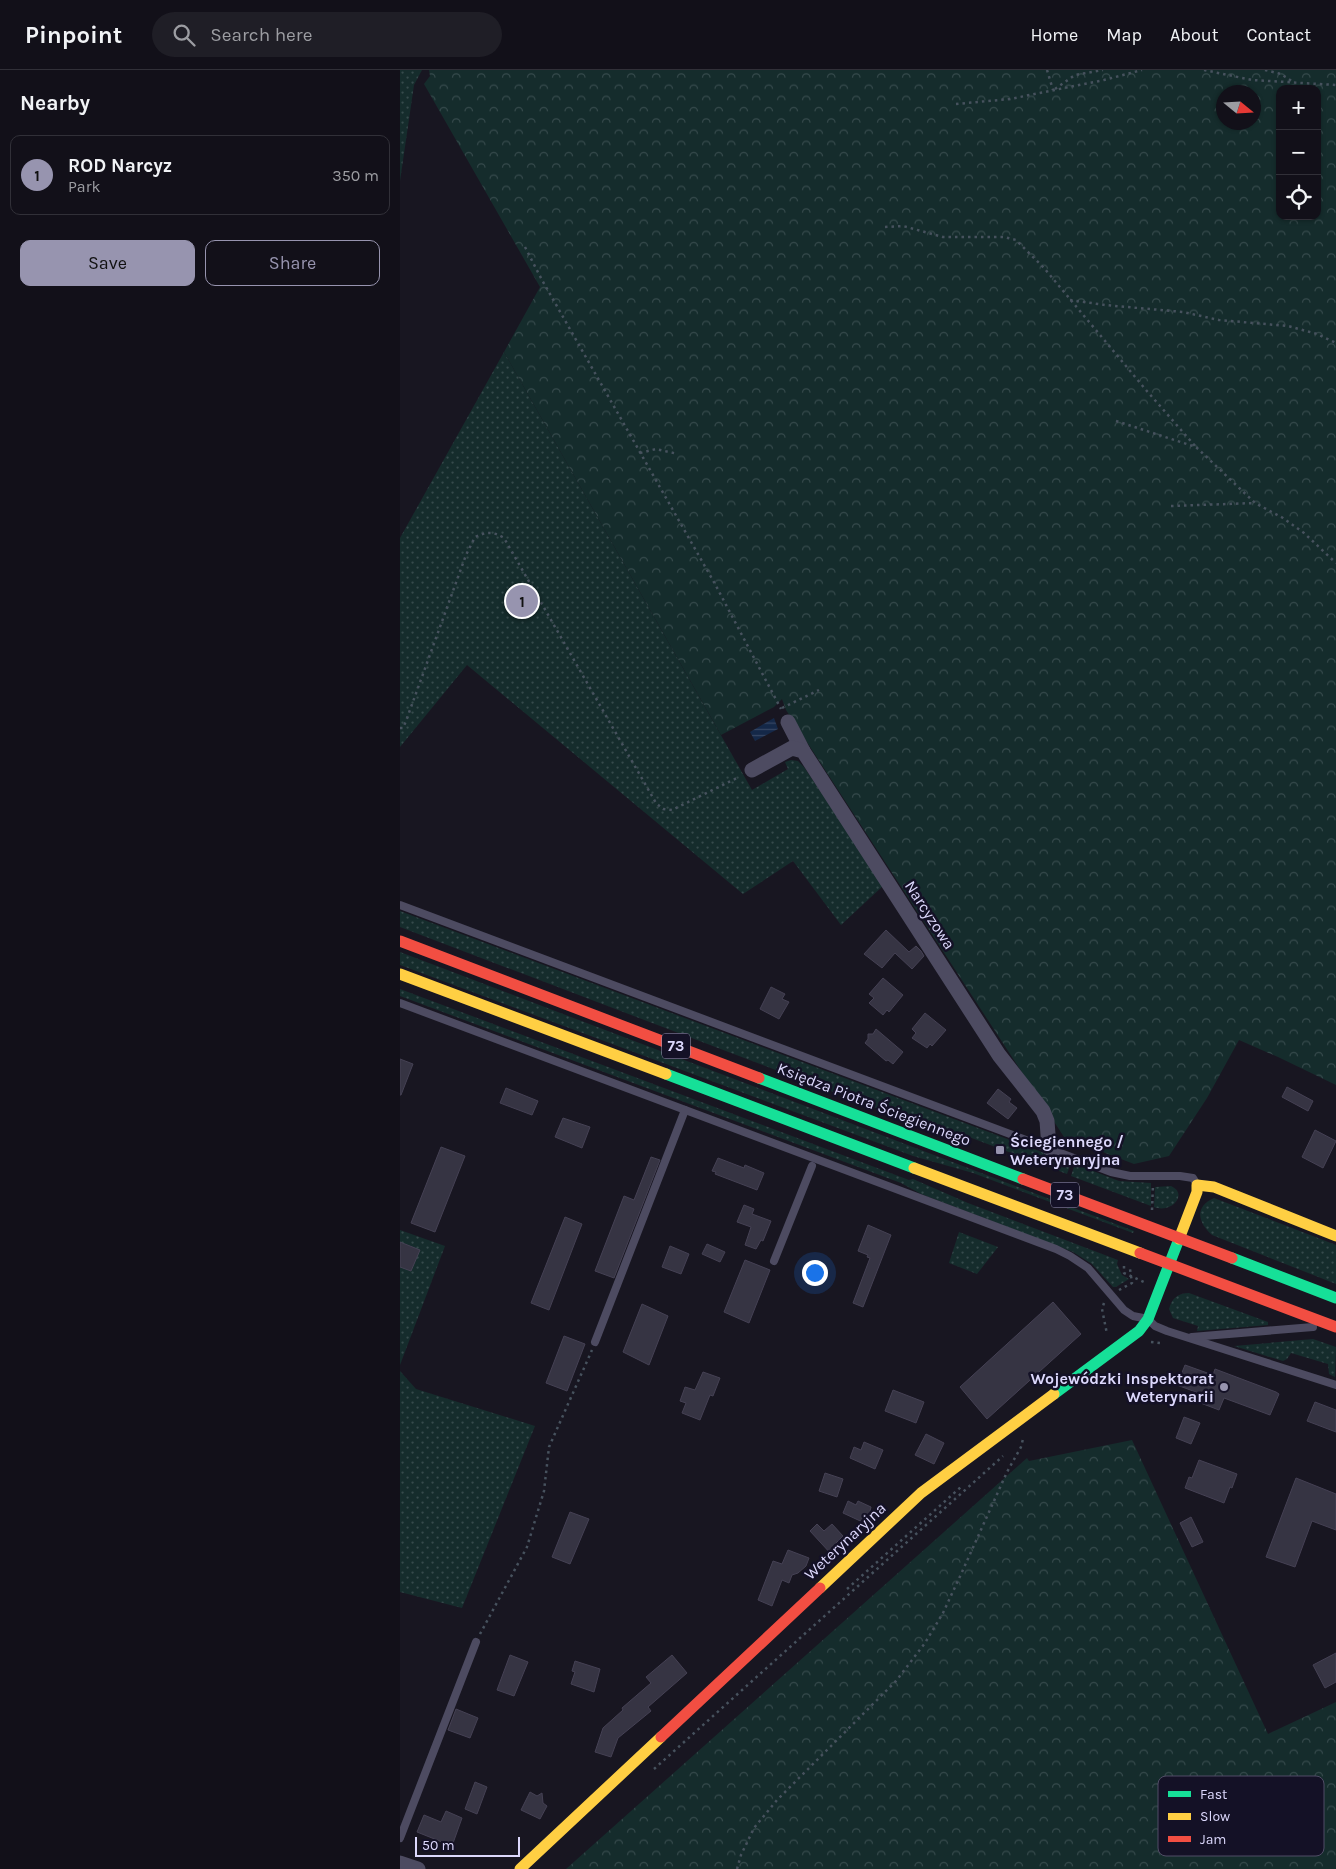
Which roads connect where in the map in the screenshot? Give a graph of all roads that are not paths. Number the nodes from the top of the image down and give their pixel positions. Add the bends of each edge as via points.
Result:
1 (788, 722) road end
2 (803, 750) junction
3 (748, 773) road end
4 (400, 905) edge
5 (400, 941) edge
6 (400, 974) edge
7 (400, 1003) edge
8 (685, 1110) junction
9 (1049, 1148) junction
10 (812, 1166) dead end
11 (1197, 1185) junction
12 (1336, 1236) edge
13 (1179, 1238) junction
14 (774, 1261) dead end
15 (1170, 1263) junction
16 (1336, 1298) edge
17 (1148, 1320) junction
18 (1334, 1326) edge
19 (1188, 1337) junction
20 (595, 1342) road end
21 (1336, 1385) edge
22 (476, 1642) road end
23 (400, 1838) edge
24 (400, 1863) edge
25 (418, 1869) edge
26 (520, 1869) edge

1 - 2 street, Narcyzowa
2 - 3 street via 792,748
2 - 9 street, Narcyzowa via 999,1055 1043,1111
4 - 9 lane
5 - 13 main road, Księdza Piotra Ściegiennego / 73
6 - 15 main road, 73
7 - 8 lane
8 - 17 lane via 1070,1256 1088,1268 1124,1310
8 - 20 lane
9 - 11 lane via 1111,1172 1130,1176 1180,1176 1193,1178
10 - 14 lane
11 - 12 main road via 1214,1187
11 - 13 main road, Weterynaryjna
13 - 15 main road, Weterynaryjna
13 - 16 main road, Księdza Piotra Ściegiennego / 73
15 - 17 main road, Weterynaryjna
15 - 18 main road, 73
17 - 19 lane via 1154,1326
17 - 26 main road, Weterynaryjna via 1122,1345 921,1493
18 - 19 lane
19 - 21 lane
22 - 23 lane
24 - 25 street

